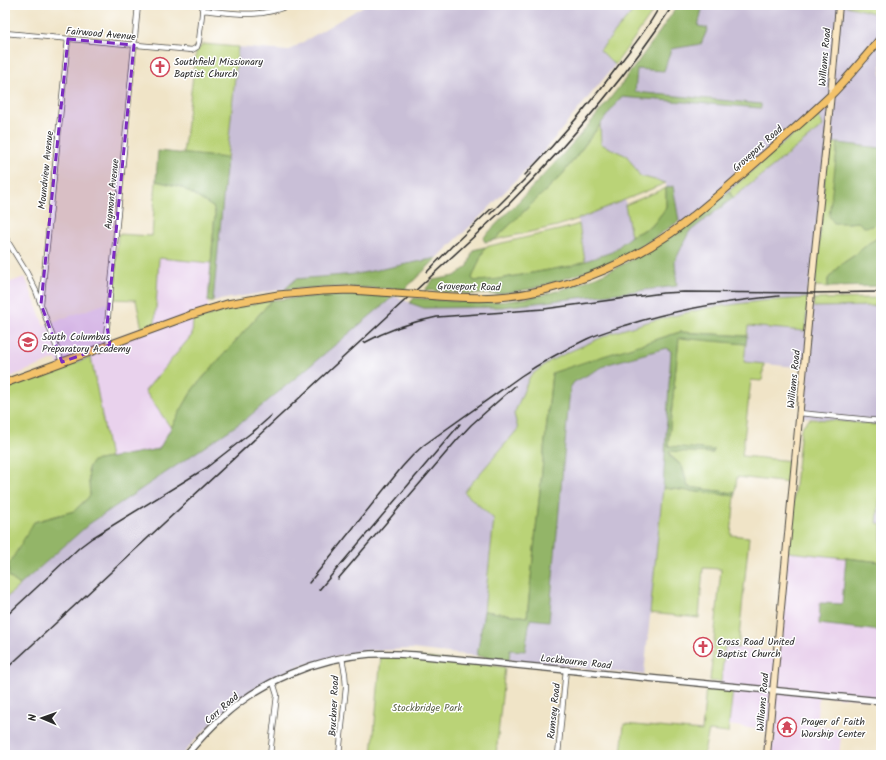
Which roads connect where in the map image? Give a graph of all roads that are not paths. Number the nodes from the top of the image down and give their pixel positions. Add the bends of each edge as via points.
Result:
1 (138, 5) edge
2 (289, 5) edge
3 (839, 5) edge
4 (202, 8) edge
5 (5, 33) edge
6 (881, 38) edge
7 (68, 39) junction
8 (134, 45) junction
9 (832, 94) junction
10 (5, 236) edge
11 (41, 304) junction
12 (110, 345) junction
13 (62, 362) junction
14 (5, 383) edge
15 (799, 413) junction
16 (881, 421) edge
17 (342, 658) junction
18 (566, 669) junction
19 (273, 682) junction
20 (773, 690) junction
21 (881, 701) edge
22 (186, 755) edge
23 (270, 755) edge
24 (339, 755) edge
25 (558, 755) edge
26 (766, 755) edge

1 - 8 street, Augmont Avenue
2 - 4 street via 259,14
3 - 9 main road, Williams Road
4 - 8 street, Fairwood Avenue via 199,41 194,49
5 - 7 street, Fairwood Avenue
6 - 9 main road, Groveport Road
7 - 8 street, Fairwood Avenue
7 - 11 street, Moundview Avenue
8 - 12 street, Augmont Avenue via 106,334
9 - 12 main road, Groveport Road, bridge via 699,212 661,239 590,275 551,288 499,297 350,290 257,298 191,315
9 - 15 main road, Williams Road
10 - 11 street via 27,273
11 - 13 street
12 - 13 main road, Groveport Road
13 - 14 main road, Groveport Road
15 - 16 street
15 - 20 main road, Williams Road
17 - 18 street, Lockbourne Road via 369,654 402,654
17 - 19 street, Lockbourne Road via 304,668
17 - 24 street, Bruckner Road via 346,687
18 - 20 street, Lockbourne Road
18 - 25 street, Rumsey Road
19 - 22 street, Corr Road via 228,712
19 - 23 street via 276,695
20 - 21 street, Lockbourne Road
20 - 26 main road, Williams Road

